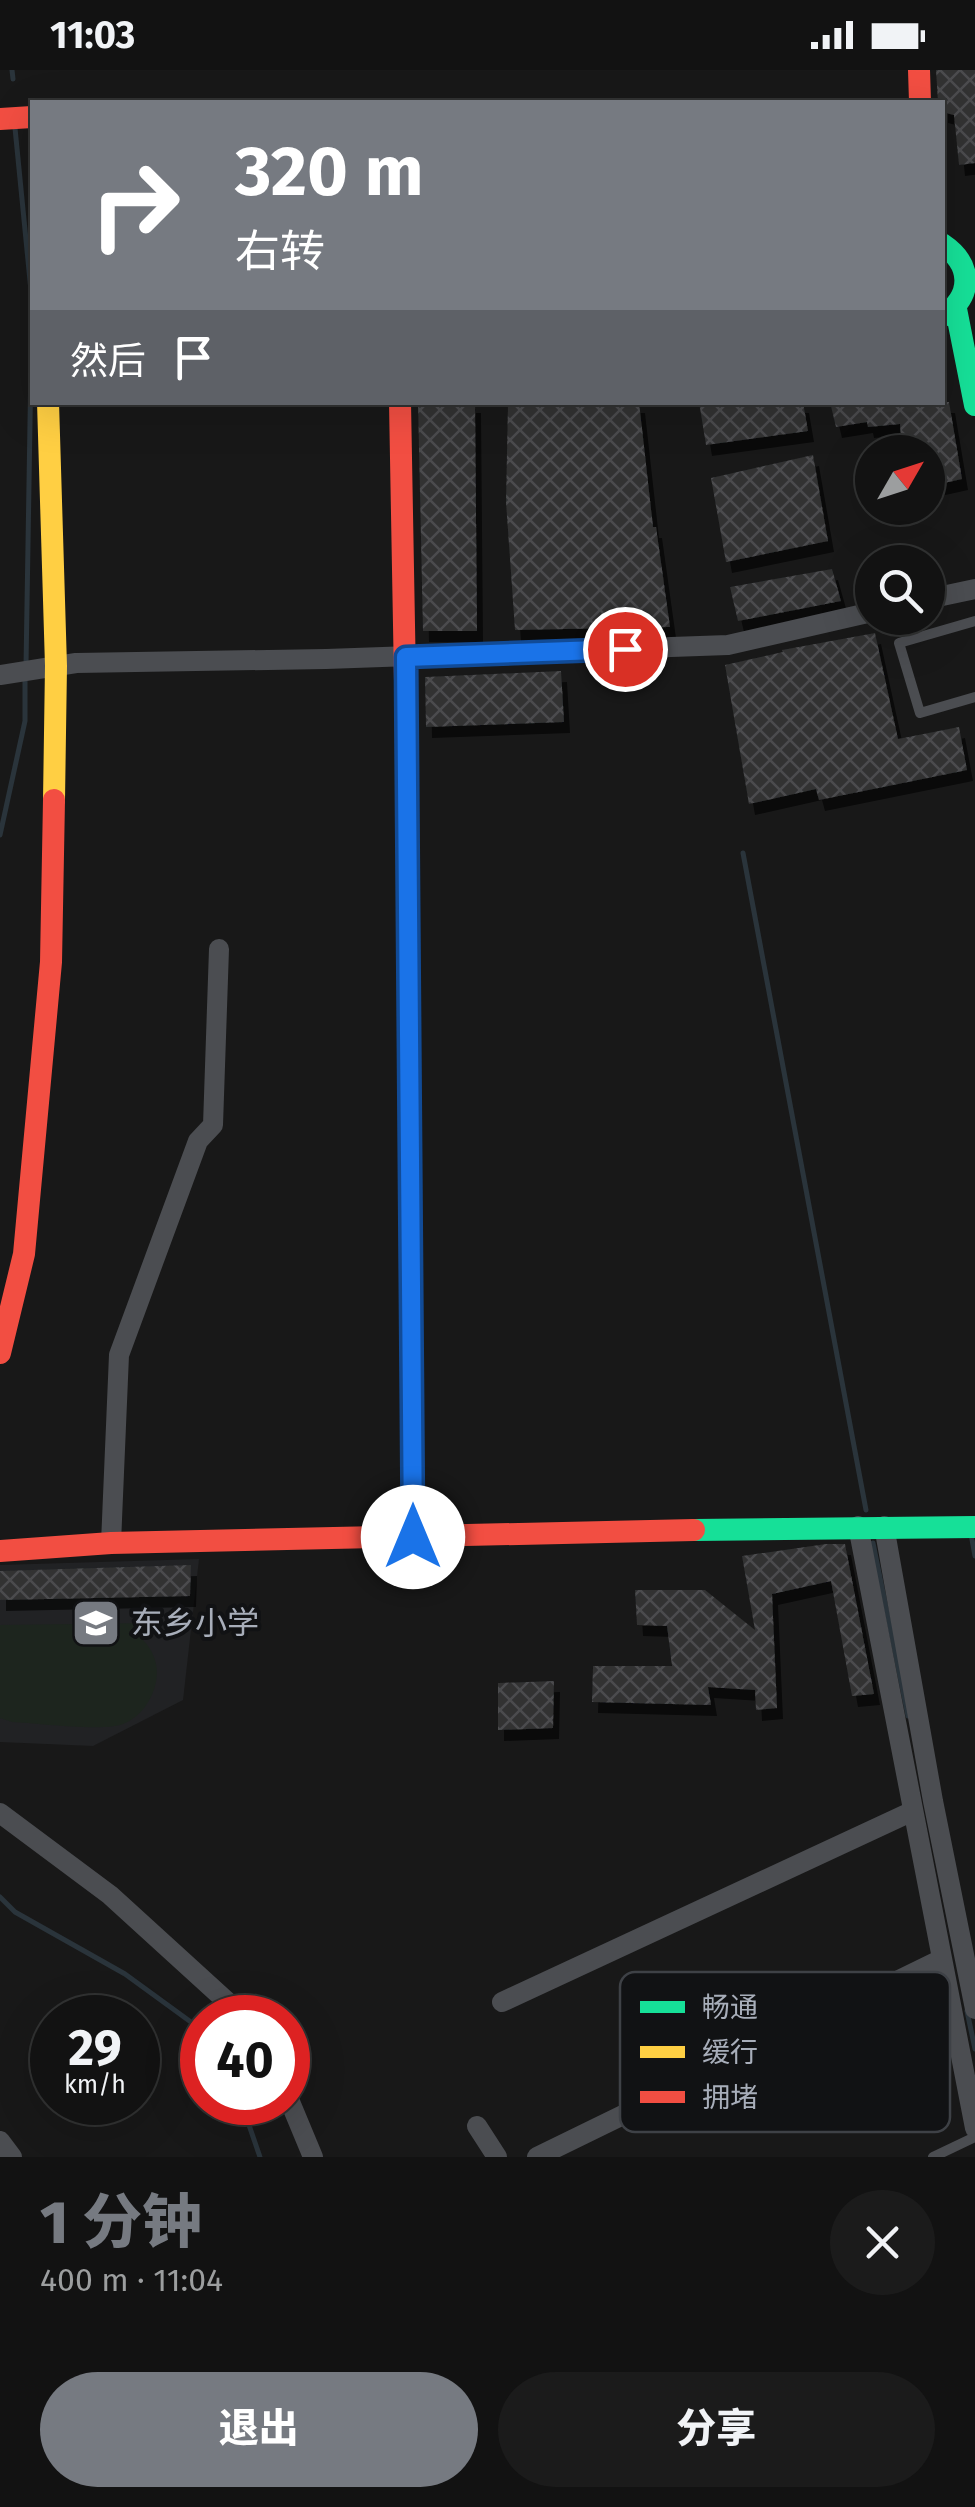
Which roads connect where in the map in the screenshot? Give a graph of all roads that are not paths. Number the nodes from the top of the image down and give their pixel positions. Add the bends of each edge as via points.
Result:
1 (919, 70) edge
2 (920, 100) edge
3 (30, 117) edge
4 (1, 119) edge
5 (945, 246) edge
6 (950, 313) edge
7 (48, 405) edge
8 (400, 405) edge
9 (975, 405) edge
10 (975, 588) edge
11 (945, 595) edge
12 (855, 616) edge
13 (975, 621) edge
14 (406, 657) junction
15 (56, 666) junction
16 (8, 674) edge
17 (975, 697) edge
18 (220, 949) dead end
19 (0, 1354) edge
20 (858, 1526) junction
21 (884, 1526) junction
22 (975, 1528) edge
23 (413, 1537) junction
24 (111, 1543) junction
25 (0, 1551) edge
26 (913, 1811) junction
27 (0, 1812) edge
28 (942, 1960) junction
29 (917, 1972) edge
30 (944, 1972) edge
31 (221, 1995) edge
32 (950, 2001) edge
33 (502, 2002) dead end
34 (975, 2009) edge
35 (620, 2117) edge
36 (300, 2125) edge
37 (478, 2126) dead end
38 (975, 2128) edge
39 (975, 2137) edge
40 (0, 2141) edge
41 (12, 2157) edge
42 (313, 2157) edge
43 (498, 2157) edge
44 (538, 2157) edge
45 (933, 2157) edge

1 - 2 street
3 - 4 street
5 - 6 street via 967,272 964,298
6 - 9 street
7 - 15 street
8 - 14 street
10 - 11 street
12 - 14 street via 728,645
13 - 17 lane via 900,644 920,713
14 - 15 street
14 - 23 street
15 - 16 street
15 - 19 street via 51,962 24,1254
18 - 24 street via 213,1125 198,1142 119,1355
20 - 21 street
20 - 23 street
20 - 26 street
21 - 22 street
21 - 34 street
23 - 24 street
24 - 25 street
26 - 28 street
26 - 33 street
27 - 31 street via 110,1895
28 - 29 street
28 - 30 street
32 - 38 street
35 - 44 street
36 - 42 street
37 - 43 street
39 - 45 lane
40 - 41 street

